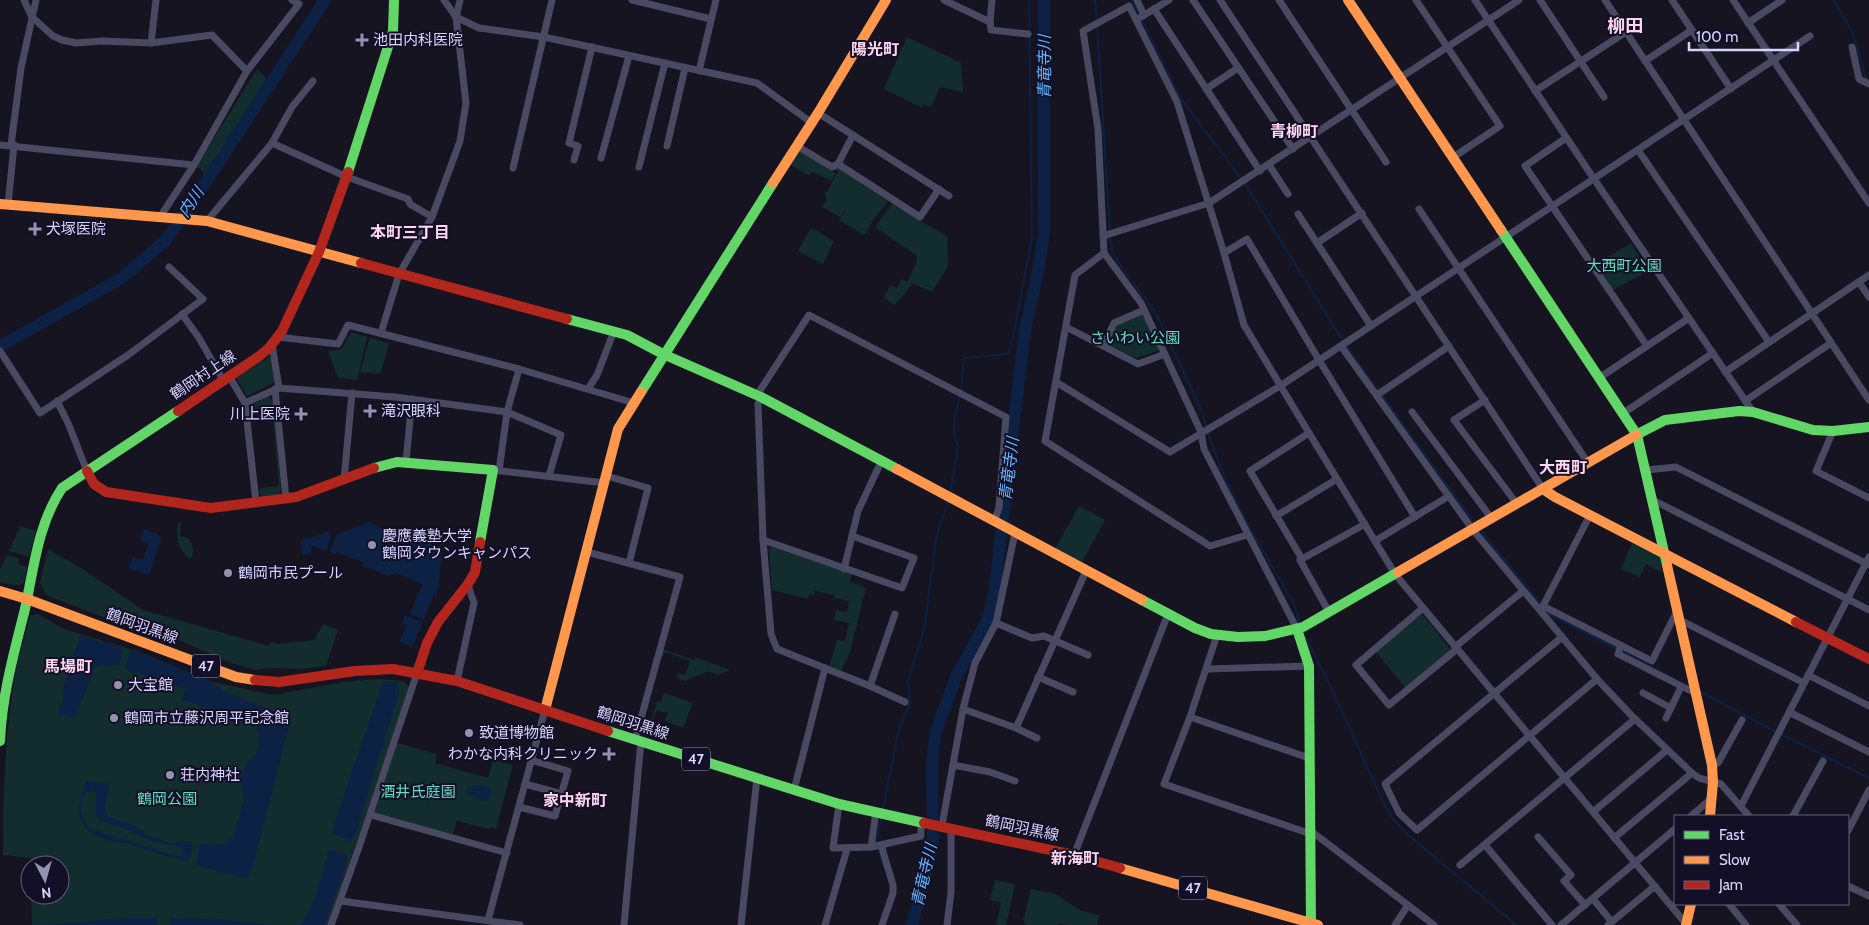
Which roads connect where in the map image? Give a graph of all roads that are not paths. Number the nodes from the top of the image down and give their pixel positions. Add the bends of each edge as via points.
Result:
1 (24, 0) edge
2 (36, 0) edge
3 (156, 0) edge
4 (292, 0) edge
5 (394, 0) edge
6 (444, 0) edge
7 (460, 0) edge
8 (552, 0) edge
9 (632, 0) edge
10 (716, 0) edge
11 (886, 0) edge
12 (944, 0) edge
13 (992, 0) edge
14 (1137, 0) edge
15 (1169, 0) edge
16 (1194, 0) edge
17 (1220, 0) edge
18 (1279, 0) edge
19 (1348, 0) edge
20 (1416, 0) edge
21 (1475, 0) edge
22 (1519, 0) edge
23 (1540, 0) edge
24 (1604, 0) edge
25 (1672, 0) edge
26 (1733, 0) edge
27 (1782, 0) edge
28 (1128, 3) edge
29 (1154, 9) junction
30 (1144, 15) junction
31 (32, 17) junction
32 (456, 17) junction
33 (711, 19) junction
34 (1136, 20) junction
35 (1488, 21) junction
36 (990, 22) junction
37 (1748, 22) junction
38 (1692, 30) junction
39 (1626, 32) junction
40 (1028, 34) dead end
41 (1810, 36) dead end
42 (544, 37) junction
43 (151, 43) junction
44 (592, 47) junction
45 (1448, 47) junction
46 (1852, 47) dead end
47 (629, 56) junction
48 (1773, 60) junction
49 (1645, 61) junction
50 (1581, 62) junction
51 (664, 64) junction
52 (685, 68) junction
53 (1238, 68) junction
54 (247, 71) junction
55 (699, 71) junction
56 (1400, 79) junction
57 (313, 82) dead end
58 (1869, 84) edge
59 (1731, 88) junction
60 (1206, 89) junction
61 (1535, 91) junction
62 (1604, 97) dead end
63 (1352, 110) junction
64 (818, 113) junction
65 (1683, 120) junction
66 (812, 124) junction
67 (853, 136) junction
68 (1311, 137) junction
69 (1566, 138) junction
70 (272, 143) junction
71 (0, 145) edge
72 (12, 145) junction
73 (667, 146) dead end
74 (797, 146) junction
75 (1293, 150) junction
76 (1638, 150) junction
77 (601, 158) dead end
78 (1452, 158) junction
79 (574, 160) dead end
80 (1386, 162) dead end
81 (838, 164) junction
82 (194, 165) junction
83 (1269, 165) junction
84 (639, 167) dead end
85 (513, 168) dead end
86 (1260, 171) junction
87 (347, 177) junction
88 (1594, 179) junction
89 (939, 189) junction
90 (1288, 194) dead end
91 (949, 196) dead end
92 (1209, 203) junction
93 (1869, 203) edge
94 (4, 204) edge
95 (1552, 206) junction
96 (1419, 208) dead end
97 (1298, 214) dead end
98 (1362, 214) junction
99 (432, 216) junction
100 (160, 218) junction
101 (207, 222) junction
102 (1103, 236) junction
103 (1506, 237) junction
104 (1317, 243) junction
105 (319, 252) junction
106 (1104, 253) junction
107 (1224, 253) junction
108 (169, 267) dead end
109 (1458, 268) junction
110 (399, 274) junction
111 (1869, 275) edge
112 (1859, 282) junction
113 (1416, 296) junction
114 (1869, 297) edge
115 (1144, 310) junction
116 (182, 314) junction
117 (1812, 314) junction
118 (1689, 318) junction
119 (1372, 326) junction
120 (1066, 328) junction
121 (614, 331) junction
122 (381, 334) junction
123 (275, 340) junction
124 (1769, 342) junction
125 (1831, 343) junction
126 (1103, 346) junction
127 (1341, 346) junction
128 (1449, 346) junction
129 (1646, 346) junction
130 (1713, 353) junction
131 (2, 354) edge
132 (663, 354) junction
133 (1165, 354) junction
134 (1319, 360) junction
135 (519, 368) junction
136 (1725, 372) junction
137 (226, 378) junction
138 (1599, 378) junction
139 (1056, 382) junction
140 (1280, 386) junction
141 (277, 388) junction
142 (588, 389) junction
143 (352, 393) junction
144 (1377, 395) junction
145 (759, 396) junction
146 (412, 399) junction
147 (1484, 400) junction
148 (1869, 400) edge
149 (57, 401) junction
150 (1745, 401) junction
151 (245, 403) junction
152 (634, 403) junction
153 (507, 412) junction
154 (1412, 412) dead end
155 (1753, 412) junction
156 (1622, 414) junction
157 (1869, 427) edge
158 (1833, 431) junction
159 (1201, 432) junction
160 (1309, 433) junction
161 (1637, 435) junction
162 (406, 462) junction
163 (881, 462) junction
164 (1588, 463) junction
165 (496, 470) junction
166 (1646, 470) junction
167 (87, 472) junction
168 (549, 476) junction
169 (1337, 479) junction
170 (344, 480) junction
171 (606, 480) junction
172 (1544, 489) junction
173 (1449, 496) junction
174 (1869, 498) edge
175 (286, 499) junction
176 (1652, 500) junction
177 (256, 502) junction
178 (1517, 504) junction
179 (1276, 516) junction
180 (1590, 516) junction
181 (1415, 517) junction
182 (1492, 519) junction
183 (994, 522) junction
184 (1365, 524) junction
185 (1473, 530) junction
186 (1015, 533) junction
187 (1247, 535) junction
188 (852, 536) junction
189 (763, 540) junction
190 (1375, 541) junction
191 (587, 552) junction
192 (1664, 554) junction
193 (1302, 559) junction
194 (1868, 562) edge
195 (629, 563) junction
196 (844, 569) junction
197 (1086, 571) junction
198 (1395, 574) junction
199 (468, 585) junction
200 (0, 591) edge
201 (1523, 591) junction
202 (27, 599) junction
203 (1847, 599) junction
204 (1541, 607) junction
205 (1423, 608) junction
206 (1869, 610) edge
207 (1330, 612) junction
208 (895, 614) dead end
209 (1168, 614) junction
210 (1679, 615) junction
211 (996, 623) junction
212 (1297, 629) junction
213 (1217, 635) junction
214 (1562, 637) junction
215 (1828, 638) junction
216 (1054, 640) junction
217 (1622, 645) junction
218 (1456, 648) junction
219 (1088, 655) dead end
220 (1869, 659) edge
221 (1309, 666) junction
222 (825, 668) junction
223 (1207, 670) junction
224 (417, 672) junction
225 (1808, 675) junction
226 (1038, 677) junction
227 (1597, 679) junction
228 (457, 681) junction
229 (1804, 684) junction
230 (870, 686) junction
231 (1681, 687) junction
232 (1073, 692) dead end
233 (1494, 693) junction
234 (1643, 693) dead end
235 (1697, 694) junction
236 (905, 702) dead end
237 (1869, 706) edge
238 (963, 708) junction
239 (1671, 708) junction
240 (545, 710) junction
241 (1789, 712) junction
242 (1190, 717) junction
243 (1666, 718) dead end
244 (1635, 719) junction
245 (1742, 720) dead end
246 (0, 725) edge
247 (1016, 728) junction
248 (1530, 736) junction
249 (1037, 738) dead end
250 (638, 741) junction
251 (0, 742) edge
252 (1668, 750) junction
253 (1869, 752) edge
254 (1309, 758) junction
255 (531, 760) junction
256 (1823, 761) dead end
257 (954, 765) junction
258 (1712, 765) junction
259 (1692, 773) junction
260 (757, 778) junction
261 (1565, 778) junction
262 (1015, 781) dead end
263 (1713, 782) junction
264 (525, 784) junction
265 (794, 790) junction
266 (1869, 790) edge
267 (562, 794) junction
268 (1712, 798) junction
269 (839, 804) junction
270 (1741, 806) junction
271 (519, 807) junction
272 (876, 812) junction
273 (1593, 812) junction
274 (370, 815) junction
275 (1692, 815) edge
276 (1710, 815) edge
277 (1748, 815) edge
278 (1794, 815) edge
279 (943, 820) dead end
280 (918, 821) junction
281 (951, 829) junction
282 (1849, 829) edge
283 (1674, 831) edge
284 (1311, 832) junction
285 (1538, 837) dead end
286 (1614, 838) junction
287 (881, 845) junction
288 (1485, 845) junction
289 (872, 847) junction
290 (847, 849) junction
291 (507, 853) junction
292 (1074, 854) junction
293 (1636, 863) junction
294 (1460, 865) dead end
295 (1655, 886) junction
296 (1849, 886) edge
297 (1869, 896) edge
298 (1592, 899) junction
299 (341, 901) junction
300 (1408, 905) junction
301 (1585, 905) junction
302 (1691, 905) edge
303 (1730, 905) edge
304 (1780, 905) edge
305 (488, 920) junction
306 (1610, 923) edge
307 (1314, 924) edge
308 (1686, 924) edge
309 (331, 925) edge
310 (520, 925) edge
311 (624, 925) edge
312 (741, 925) edge
313 (825, 925) edge
314 (882, 925) edge
315 (947, 925) edge
316 (1395, 925) edge
317 (1434, 925) edge
318 (1552, 925) edge
319 (1561, 925) edge
320 (1746, 925) edge
321 (1797, 925) edge

1 - 31 street
2 - 31 street
3 - 43 street
4 - 54 street via 299,4
5 - 87 street, 鶴岡村上線 via 393,31
6 - 32 street
7 - 32 street
8 - 42 street
9 - 33 street
10 - 33 street
11 - 64 street
12 - 36 street
13 - 36 street
14 - 30 street
15 - 29 street
16 - 53 street
17 - 68 street
18 - 63 street
19 - 56 street
20 - 45 street
21 - 35 street
22 - 35 street
23 - 50 street
24 - 39 street
25 - 38 street
26 - 37 street
27 - 37 street
28 - 34 street
28 - 102 street via 1083,31 1098,129
29 - 30 street
29 - 60 street
30 - 34 street
31 - 43 street via 53,36 69,42
31 - 72 street via 21,68
32 - 42 street via 479,28
32 - 99 street via 466,102 460,141
33 - 55 street
34 - 92 street via 1177,102
35 - 45 street
35 - 61 street
36 - 40 street via 991,30
37 - 48 street
38 - 49 street
38 - 59 street
39 - 49 street
39 - 50 street
41 - 48 street
42 - 44 street
42 - 85 street
43 - 54 street via 212,35
44 - 47 street
44 - 79 street via 569,143 578,146
45 - 56 street
45 - 78 street via 1500,126
46 - 58 street via 1859,79
47 - 51 street
47 - 77 street
48 - 59 street
48 - 93 street
49 - 65 street
50 - 61 street
50 - 62 street
51 - 52 street
51 - 84 street
52 - 55 street
52 - 73 street
53 - 60 street
53 - 75 street
54 - 82 street
55 - 66 street via 757,83
56 - 63 street
56 - 78 street
57 - 70 street via 292,107
59 - 65 street
60 - 86 street
61 - 69 street
63 - 68 street
63 - 80 street
64 - 66 street
64 - 67 street
65 - 76 street
65 - 117 street
66 - 74 street
67 - 81 street
67 - 89 street
68 - 75 street
68 - 98 street
69 - 88 street
69 - 95 street via 1525,166
70 - 87 street
70 - 101 street
71 - 72 street
72 - 82 street
72 - 94 street
74 - 81 street via 832,167
74 - 132 street
75 - 83 street
76 - 88 street
76 - 124 street
78 - 103 street
81 - 89 street via 920,217
82 - 100 street
83 - 86 street
83 - 90 street
86 - 92 street
87 - 99 street via 408,198 410,204
87 - 105 street, 鶴岡村上線
88 - 95 street
88 - 118 street
89 - 91 street
92 - 102 street
92 - 107 street
94 - 100 street
95 - 103 street
95 - 129 street
96 - 109 street
97 - 104 street
98 - 104 street
98 - 113 street
99 - 110 street
100 - 101 street
101 - 105 street
102 - 106 street
103 - 109 street
103 - 138 street
104 - 119 street
105 - 110 street
105 - 123 street, 鶴岡村上線
106 - 115 street
106 - 120 street via 1075,275
107 - 134 street via 1247,239
107 - 140 street via 1244,325
108 - 116 street via 203,299
109 - 113 street
109 - 164 street
110 - 121 street
110 - 122 street
111 - 112 street
112 - 114 street
112 - 117 street
113 - 119 street
113 - 128 street
115 - 126 street via 1114,323
115 - 133 street
116 - 137 street
116 - 149 street via 128,355
117 - 124 street
117 - 125 street
118 - 129 street
118 - 130 street
119 - 127 street
120 - 126 street
120 - 139 street
121 - 132 street
121 - 142 street
122 - 123 street via 348,324 338,344
122 - 135 street
123 - 137 street, 鶴岡村上線 via 258,357
123 - 141 street
124 - 136 street
125 - 148 street
125 - 150 street
126 - 133 street via 1138,364
127 - 134 street
127 - 144 street
128 - 144 street
128 - 147 street
129 - 138 street
130 - 136 street
130 - 156 street
131 - 149 street via 40,413
132 - 145 street
132 - 152 street
133 - 159 street
134 - 140 street
134 - 181 street
135 - 142 street
135 - 153 street
136 - 150 street
137 - 151 street
137 - 167 street, 鶴岡村上線
138 - 156 street
139 - 159 street via 1170,452
139 - 187 street via 1045,440 1210,546
140 - 159 street
140 - 160 street
141 - 143 street
141 - 151 street
141 - 175 street
142 - 152 street
143 - 146 street
143 - 170 street
144 - 173 street
145 - 163 street
145 - 183 street via 809,315 1006,417
145 - 189 street
146 - 153 street
146 - 162 street
147 - 172 street
147 - 178 street via 1454,420
149 - 167 street
150 - 155 street
151 - 177 street
152 - 171 street via 618,430
153 - 165 street
153 - 168 street via 561,435
154 - 182 street
155 - 158 street via 1813,430
155 - 161 street via 1674,418
156 - 161 street
157 - 158 street
158 - 174 street via 1816,471
159 - 187 street via 1204,449
160 - 169 street
160 - 179 street via 1250,471
161 - 164 street
161 - 166 street
162 - 165 street
162 - 170 street via 389,464
163 - 183 street
163 - 188 street via 858,511
164 - 172 street
165 - 168 street
165 - 199 street via 476,568
166 - 176 street
166 - 194 street via 1676,467
167 - 177 street via 91,483 106,492 211,508
167 - 202 street, 鶴岡村上線 via 62,488 52,502 38,546
168 - 171 street
169 - 179 street
169 - 184 street
170 - 175 street
171 - 191 street
171 - 195 street via 648,488
172 - 178 street
172 - 180 street
173 - 181 street
173 - 185 street
175 - 177 street
176 - 192 street
176 - 203 street
178 - 182 street
179 - 193 street
180 - 192 street
180 - 204 street
181 - 190 street
182 - 185 street
183 - 186 street
184 - 190 street
184 - 193 street
185 - 198 street
185 - 201 street
186 - 197 street
186 - 211 street
187 - 212 street
188 - 196 street
188 - 196 street via 914,558 902,588
189 - 196 street
189 - 222 street via 771,634 777,649
190 - 198 street
191 - 195 street
191 - 240 street
192 - 210 street
192 - 215 street
193 - 207 street
194 - 203 street
195 - 250 street via 680,577
197 - 209 street
197 - 216 street
198 - 205 street
198 - 207 street
199 - 224 street via 434,628
199 - 228 street via 474,603
200 - 202 street, 鶴岡羽黒線 / 47
201 - 204 street
201 - 218 street
202 - 224 street, 鶴岡羽黒線 / 47 via 251,680 296,680 368,670
202 - 246 street, 鶴岡村上線 via 11,659
203 - 206 street
203 - 215 street
204 - 214 street
204 - 217 street
205 - 218 street
205 - 218 street via 1356,665 1390,705
207 - 212 street
208 - 230 street
209 - 213 street via 1198,630
209 - 292 street
210 - 217 street via 1652,661
210 - 229 street
210 - 235 street
211 - 216 street via 1032,638 1044,636
211 - 238 street via 976,663
212 - 213 street via 1270,635
212 - 221 street
213 - 223 street
214 - 227 street
214 - 233 street
215 - 220 street
215 - 225 street
216 - 219 street
216 - 226 street
217 - 231 street via 1618,654
218 - 233 street
221 - 223 street
221 - 254 street
222 - 230 street
222 - 265 street
223 - 242 street
224 - 228 street, 鶴岡羽黒線 / 47
224 - 274 street
225 - 229 street
225 - 237 street
226 - 232 street
226 - 247 street
227 - 244 street
227 - 248 street
228 - 240 street, 鶴岡羽黒線 / 47
229 - 241 street
230 - 236 street
231 - 235 street
231 - 239 street
233 - 248 street
233 - 248 street via 1385,784 1398,813 1417,830
234 - 239 street
235 - 258 street
238 - 247 street
238 - 257 street
239 - 243 street
240 - 250 street, 鶴岡羽黒線 / 47
240 - 255 street
241 - 253 street
241 - 270 street
242 - 254 street
242 - 284 street via 1164,784
244 - 252 street
244 - 261 street
245 - 258 street via 1718,763
246 - 251 street, 鶴岡村上線
247 - 249 street
248 - 261 street
250 - 260 street, 鶴岡羽黒線 / 47
250 - 311 street
252 - 259 street
252 - 273 street
254 - 284 street
255 - 264 street
255 - 267 street via 568,771
256 - 278 street
257 - 262 street
257 - 279 street
258 - 263 street
259 - 263 street
259 - 286 street
260 - 265 street, 鶴岡羽黒線 / 47
260 - 312 street
261 - 273 street
261 - 288 street
263 - 268 street
263 - 270 street via 1726,788
264 - 267 street
264 - 271 street
265 - 269 street, 鶴岡羽黒線 / 47
266 - 282 street
267 - 271 street via 555,816
268 - 275 street
268 - 276 street
269 - 272 street, 鶴岡羽黒線 / 47
269 - 290 street via 833,848
270 - 277 street
271 - 291 street
272 - 280 street, 鶴岡羽黒線 / 47
272 - 289 street
273 - 286 street
274 - 291 street
274 - 299 street
280 - 281 street, 鶴岡羽黒線 / 47
280 - 287 street via 921,836
281 - 292 street, 鶴岡羽黒線 / 47
281 - 315 street via 951,893
283 - 293 street
284 - 300 street
284 - 307 street
285 - 301 street via 1571,875 1564,881
286 - 293 street
287 - 289 street
287 - 314 street via 893,885
288 - 294 street
288 - 318 street
289 - 290 street
290 - 313 street
291 - 305 street
292 - 307 street, 鶴岡羽黒線 / 47
293 - 295 street
293 - 298 street
295 - 306 street
295 - 308 street
296 - 297 street
298 - 301 street
298 - 306 street
299 - 305 street
299 - 309 street
300 - 316 street
300 - 317 street
301 - 319 street
302 - 308 street
303 - 320 street
304 - 321 street
305 - 310 street

